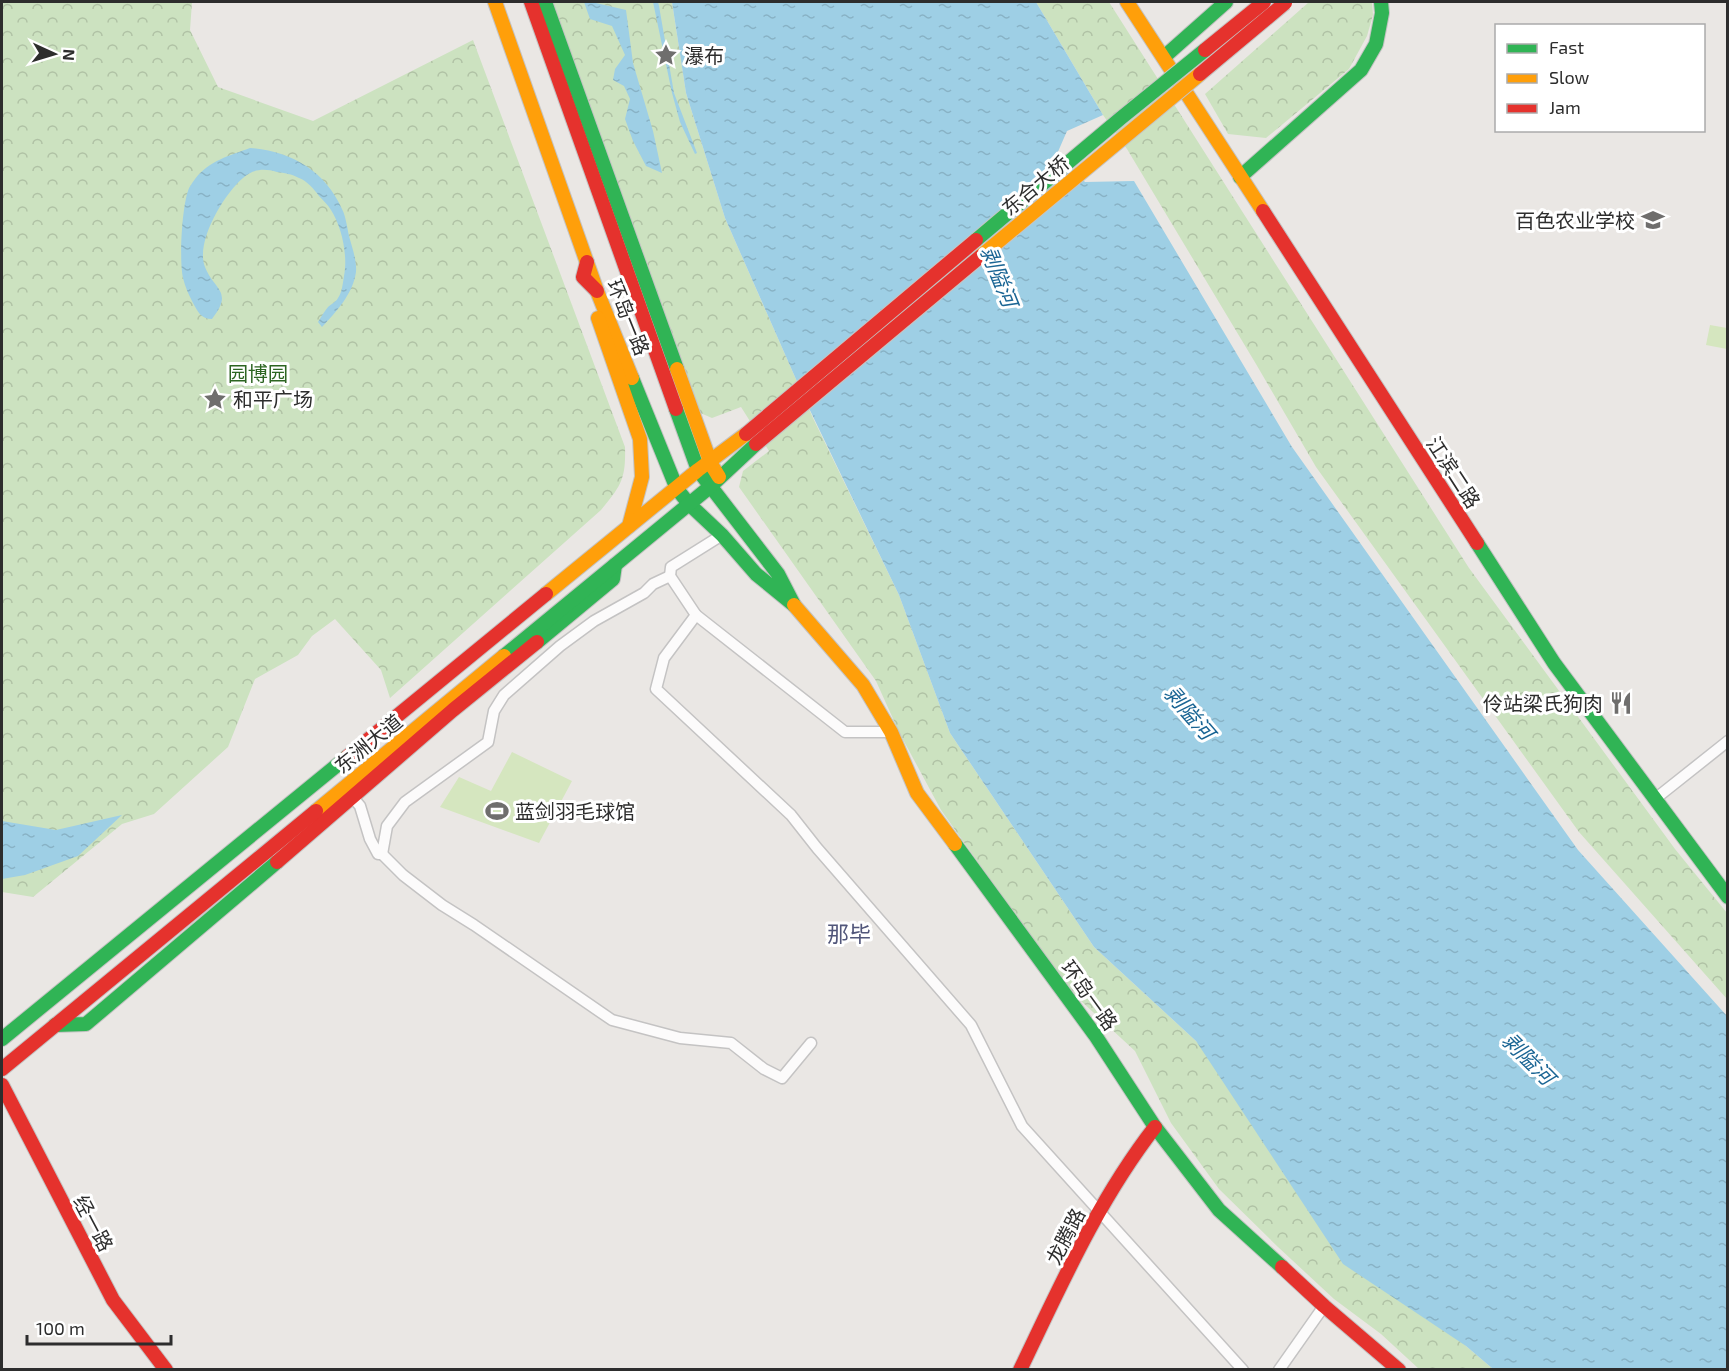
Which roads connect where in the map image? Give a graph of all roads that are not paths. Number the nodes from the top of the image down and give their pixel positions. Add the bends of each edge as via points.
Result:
1 (485, 2) edge
2 (495, 2) edge
3 (531, 2) edge
4 (545, 2) edge
5 (1127, 2) edge
6 (1226, 2) edge
7 (1264, 2) edge
8 (1285, 2) edge
9 (1381, 2) edge
10 (1164, 57) junction
11 (1240, 177) junction
12 (587, 262) junction
13 (583, 277) junction
14 (597, 291) junction
15 (751, 439) junction
16 (704, 466) junction
17 (715, 482) junction
18 (677, 489) junction
19 (689, 504) junction
20 (629, 526) junction
21 (722, 535) junction
22 (615, 565) junction
23 (576, 569) junction
24 (669, 576) junction
25 (589, 587) junction
26 (794, 605) junction
27 (696, 615) junction
28 (891, 732) junction
29 (1728, 741) edge
30 (349, 793) junction
31 (1655, 799) junction
32 (382, 854) junction
33 (1728, 897) edge
34 (2, 1039) edge
35 (811, 1043) dead end
36 (2, 1069) edge
37 (2, 1085) edge
38 (1155, 1127) junction
39 (1099, 1212) junction
40 (1324, 1306) junction
41 (166, 1370) edge
42 (1020, 1370) edge
43 (1243, 1370) edge
44 (1279, 1370) edge
45 (1399, 1370) edge

1 - 13 main road
2 - 12 main road, 环岛一路
3 - 16 main road, 环岛一路
4 - 16 main road
5 - 10 main road, 江滨二路
6 - 10 main road
7 - 15 main road, 东合大桥, bridge via 1121,118
8 - 15 main road, 东合大桥, bridge
9 - 11 main road via 1376,44 1361,70
10 - 11 main road, 江滨二路
11 - 31 main road, 江滨二路 via 1554,663
12 - 13 main road
12 - 14 main road, 环岛一路
13 - 14 main road
13 - 20 main road via 640,439 642,477
14 - 18 main road, 环岛一路
15 - 16 main road, 东洲大道
15 - 17 main road, 东洲大道
16 - 17 main road, 环岛一路
16 - 18 main road, 东洲大道
17 - 19 main road, 东洲大道
17 - 26 main road, 环岛一路 via 778,574
18 - 19 main road, 环岛一路
18 - 20 main road, 东洲大道
19 - 21 main road, 环岛一路
19 - 22 main road, 东洲大道
20 - 23 main road, 东洲大道
21 - 24 street via 671,567
21 - 26 main road, 环岛一路 via 756,574
22 - 25 main road, 东洲大道
22 - 30 main road via 613,579
23 - 25 main road
23 - 34 main road, 东洲大道
24 - 27 street
24 - 32 street via 594,621 504,695 494,711 488,742 405,802 387,826
25 - 30 main road, 东洲大道
26 - 28 main road, 环岛一路 via 863,685
27 - 28 street via 845,732
27 - 39 street via 664,658 656,689 791,815 971,1024 1022,1126
28 - 38 main road, 环岛一路 via 917,793 1095,1035
29 - 31 street
30 - 32 street via 360,806 378,854
30 - 36 main road, 东洲大道
31 - 33 main road, 江滨二路
32 - 35 street via 442,905 612,1020 680,1038 731,1043 782,1078
37 - 41 main road, 经一路 via 113,1300
38 - 39 main road, 龙腾路 via 1133,1154
38 - 40 main road, 环岛一路 via 1219,1210
39 - 42 main road, 龙腾路
39 - 43 street
40 - 44 street
40 - 45 main road, 环岛一路

